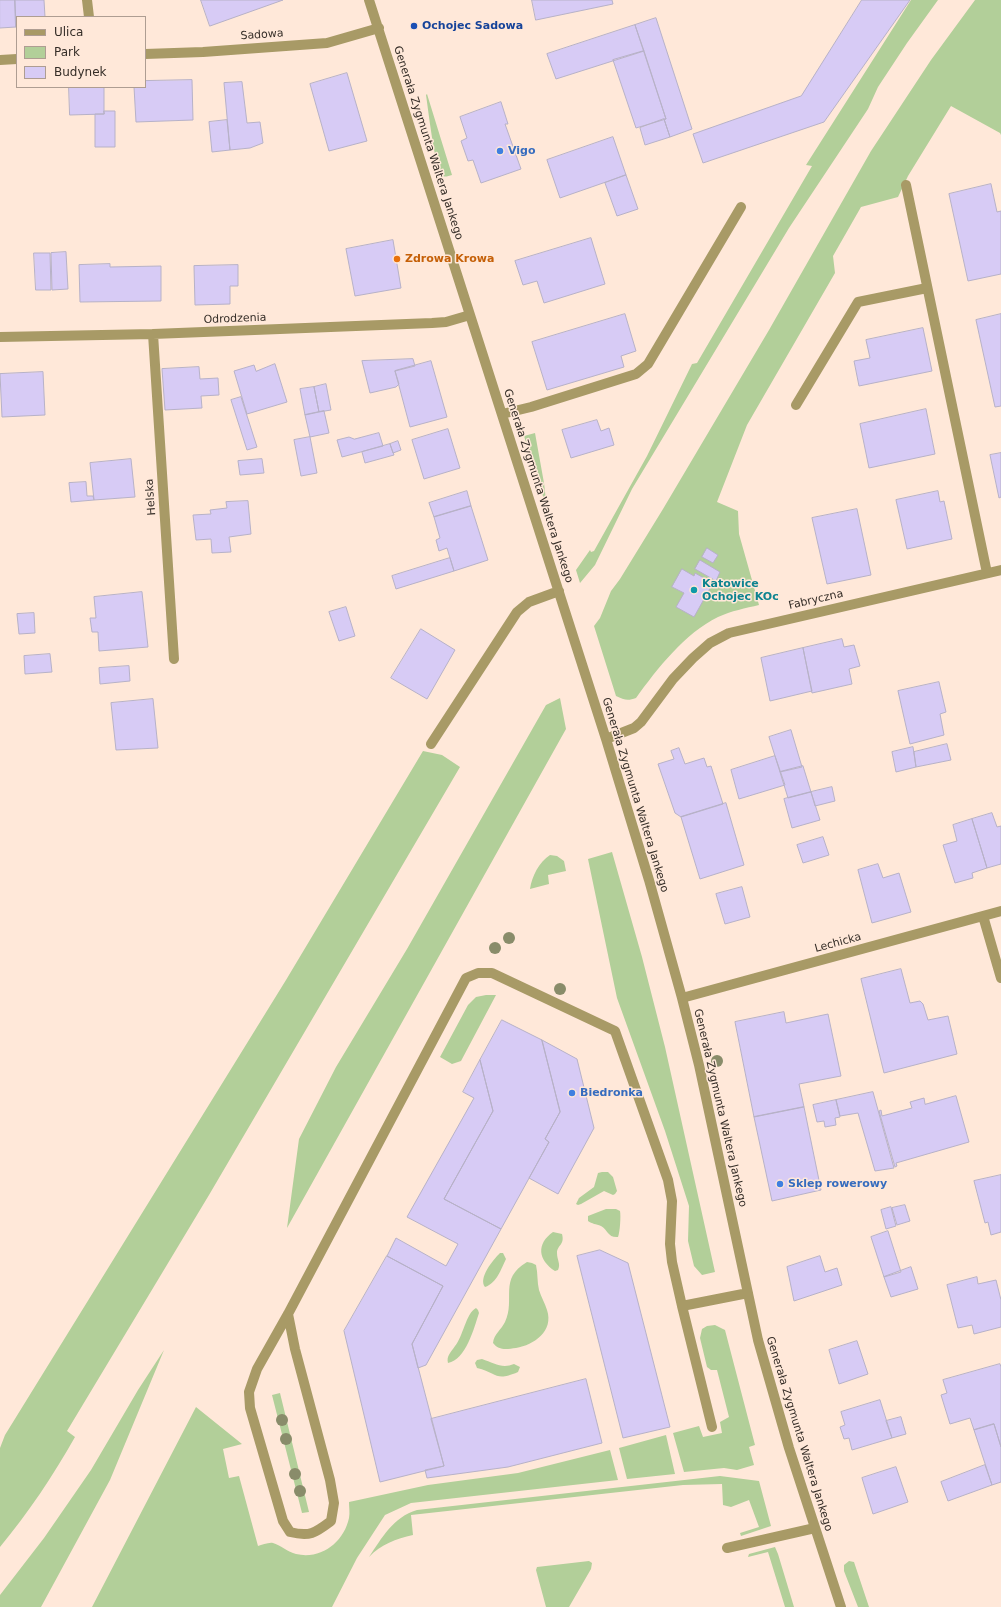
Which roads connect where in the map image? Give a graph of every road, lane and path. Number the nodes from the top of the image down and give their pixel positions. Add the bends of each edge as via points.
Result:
1 (87, 0) edge
2 (370, 0) edge
3 (88, 16) edge
4 (378, 28) junction
5 (146, 54) edge
6 (16, 59) edge
7 (0, 60) edge
8 (906, 185) dead end
9 (741, 207) dead end
10 (927, 288) junction
11 (470, 315) junction
12 (153, 334) junction
13 (0, 337) edge
14 (796, 405) dead end
15 (502, 414) junction
16 (1001, 570) edge
17 (987, 573) junction
18 (559, 591) junction
19 (174, 659) dead end
20 (606, 738) junction
21 (431, 744) dead end
22 (1001, 911) edge
23 (983, 916) junction
24 (1001, 978) edge
25 (682, 998) junction
26 (748, 1293) junction
27 (682, 1306) junction
28 (288, 1314) junction
29 (712, 1426) dead end
30 (815, 1528) junction
31 (727, 1548) dead end
32 (841, 1607) edge

1 - 3 street
2 - 4 street, Generała Zygmunta Waltera Jankego
4 - 5 street, Sadowa via 327,42
4 - 11 street, Generała Zygmunta Waltera Jankego
6 - 7 street
8 - 10 street
9 - 15 street via 648,364 636,374
10 - 14 street via 858,302
10 - 17 street
11 - 12 street, Odrodzenia via 432,324
11 - 15 street, Generała Zygmunta Waltera Jankego
12 - 13 street, Odrodzenia
12 - 19 street, Helska
15 - 18 street, Generała Zygmunta Waltera Jankego
16 - 17 street, Fabryczna
17 - 20 street, Fabryczna via 729,633 710,643 693,658 634,728
18 - 20 street, Generała Zygmunta Waltera Jankego
18 - 21 street via 529,602 517,612
20 - 25 street, Generała Zygmunta Waltera Jankego
22 - 23 street, Lechicka
23 - 24 street
23 - 25 street, Lechicka
25 - 26 street, Generała Zygmunta Waltera Jankego
26 - 27 street
26 - 30 street, Generała Zygmunta Waltera Jankego via 773,1398
27 - 28 street via 670,1244 672,1201 668,1180 615,1031 492,973 478,973 466,978
27 - 29 street
28 - 28 street via 257,1369 249,1392 250,1408 283,1521 290,1532 303,1535 317,1531 331,1521 334,1503
30 - 31 street
30 - 32 street, Generała Zygmunta Waltera Jankego

